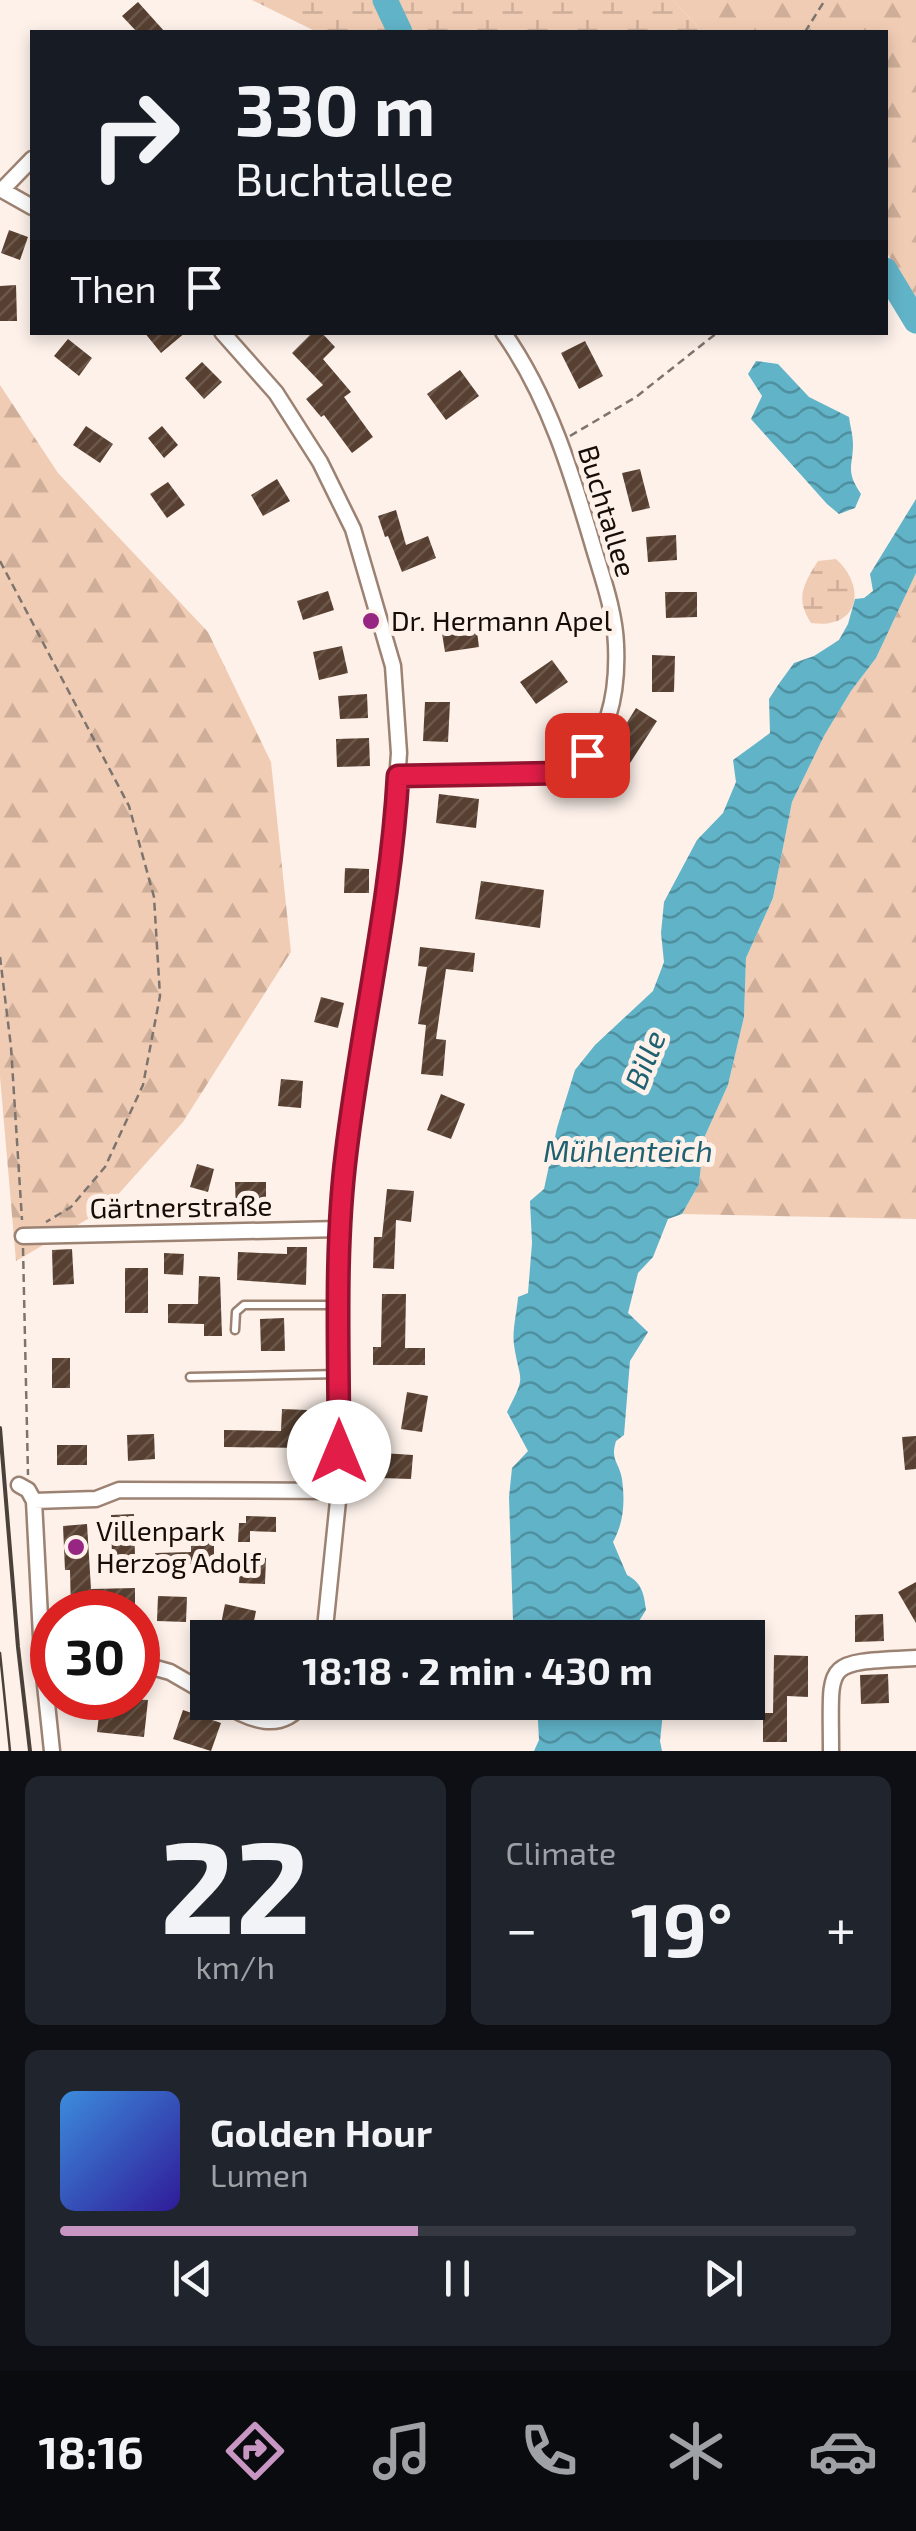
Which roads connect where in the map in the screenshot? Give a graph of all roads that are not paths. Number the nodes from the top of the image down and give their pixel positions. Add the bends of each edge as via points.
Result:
1 (30, 162) edge
2 (2, 190) edge
3 (30, 205) edge
4 (225, 335) edge
5 (505, 335) edge
6 (398, 776) junction
7 (339, 1229) junction
8 (23, 1236) road end
9 (339, 1305) junction
10 (235, 1330) dead end
11 (339, 1374) junction
12 (190, 1376) dead end
13 (339, 1490) junction
14 (39, 1590) edge
15 (326, 1620) edge
16 (916, 1658) edge
17 (160, 1669) edge
18 (190, 1684) edge
19 (50, 1720) edge
20 (257, 1720) edge
21 (283, 1720) edge
22 (52, 1751) edge
23 (831, 1751) edge

1 - 2 street
2 - 3 street
4 - 6 street via 276,393 353,529 393,666
5 - 6 street, Buchtallee via 526,364 560,442 603,579 616,640 616,688 606,725 587,755 562,773
6 - 7 street via 390,879
7 - 8 street, Gärtnerstraße
7 - 9 street
9 - 10 lane via 244,1305 236,1312
9 - 11 street
11 - 12 lane
11 - 13 street
13 - 14 street via 119,1490 96,1499 27,1492
13 - 15 street
16 - 23 street via 847,1663 836,1670
17 - 18 street
19 - 22 street
20 - 21 street

